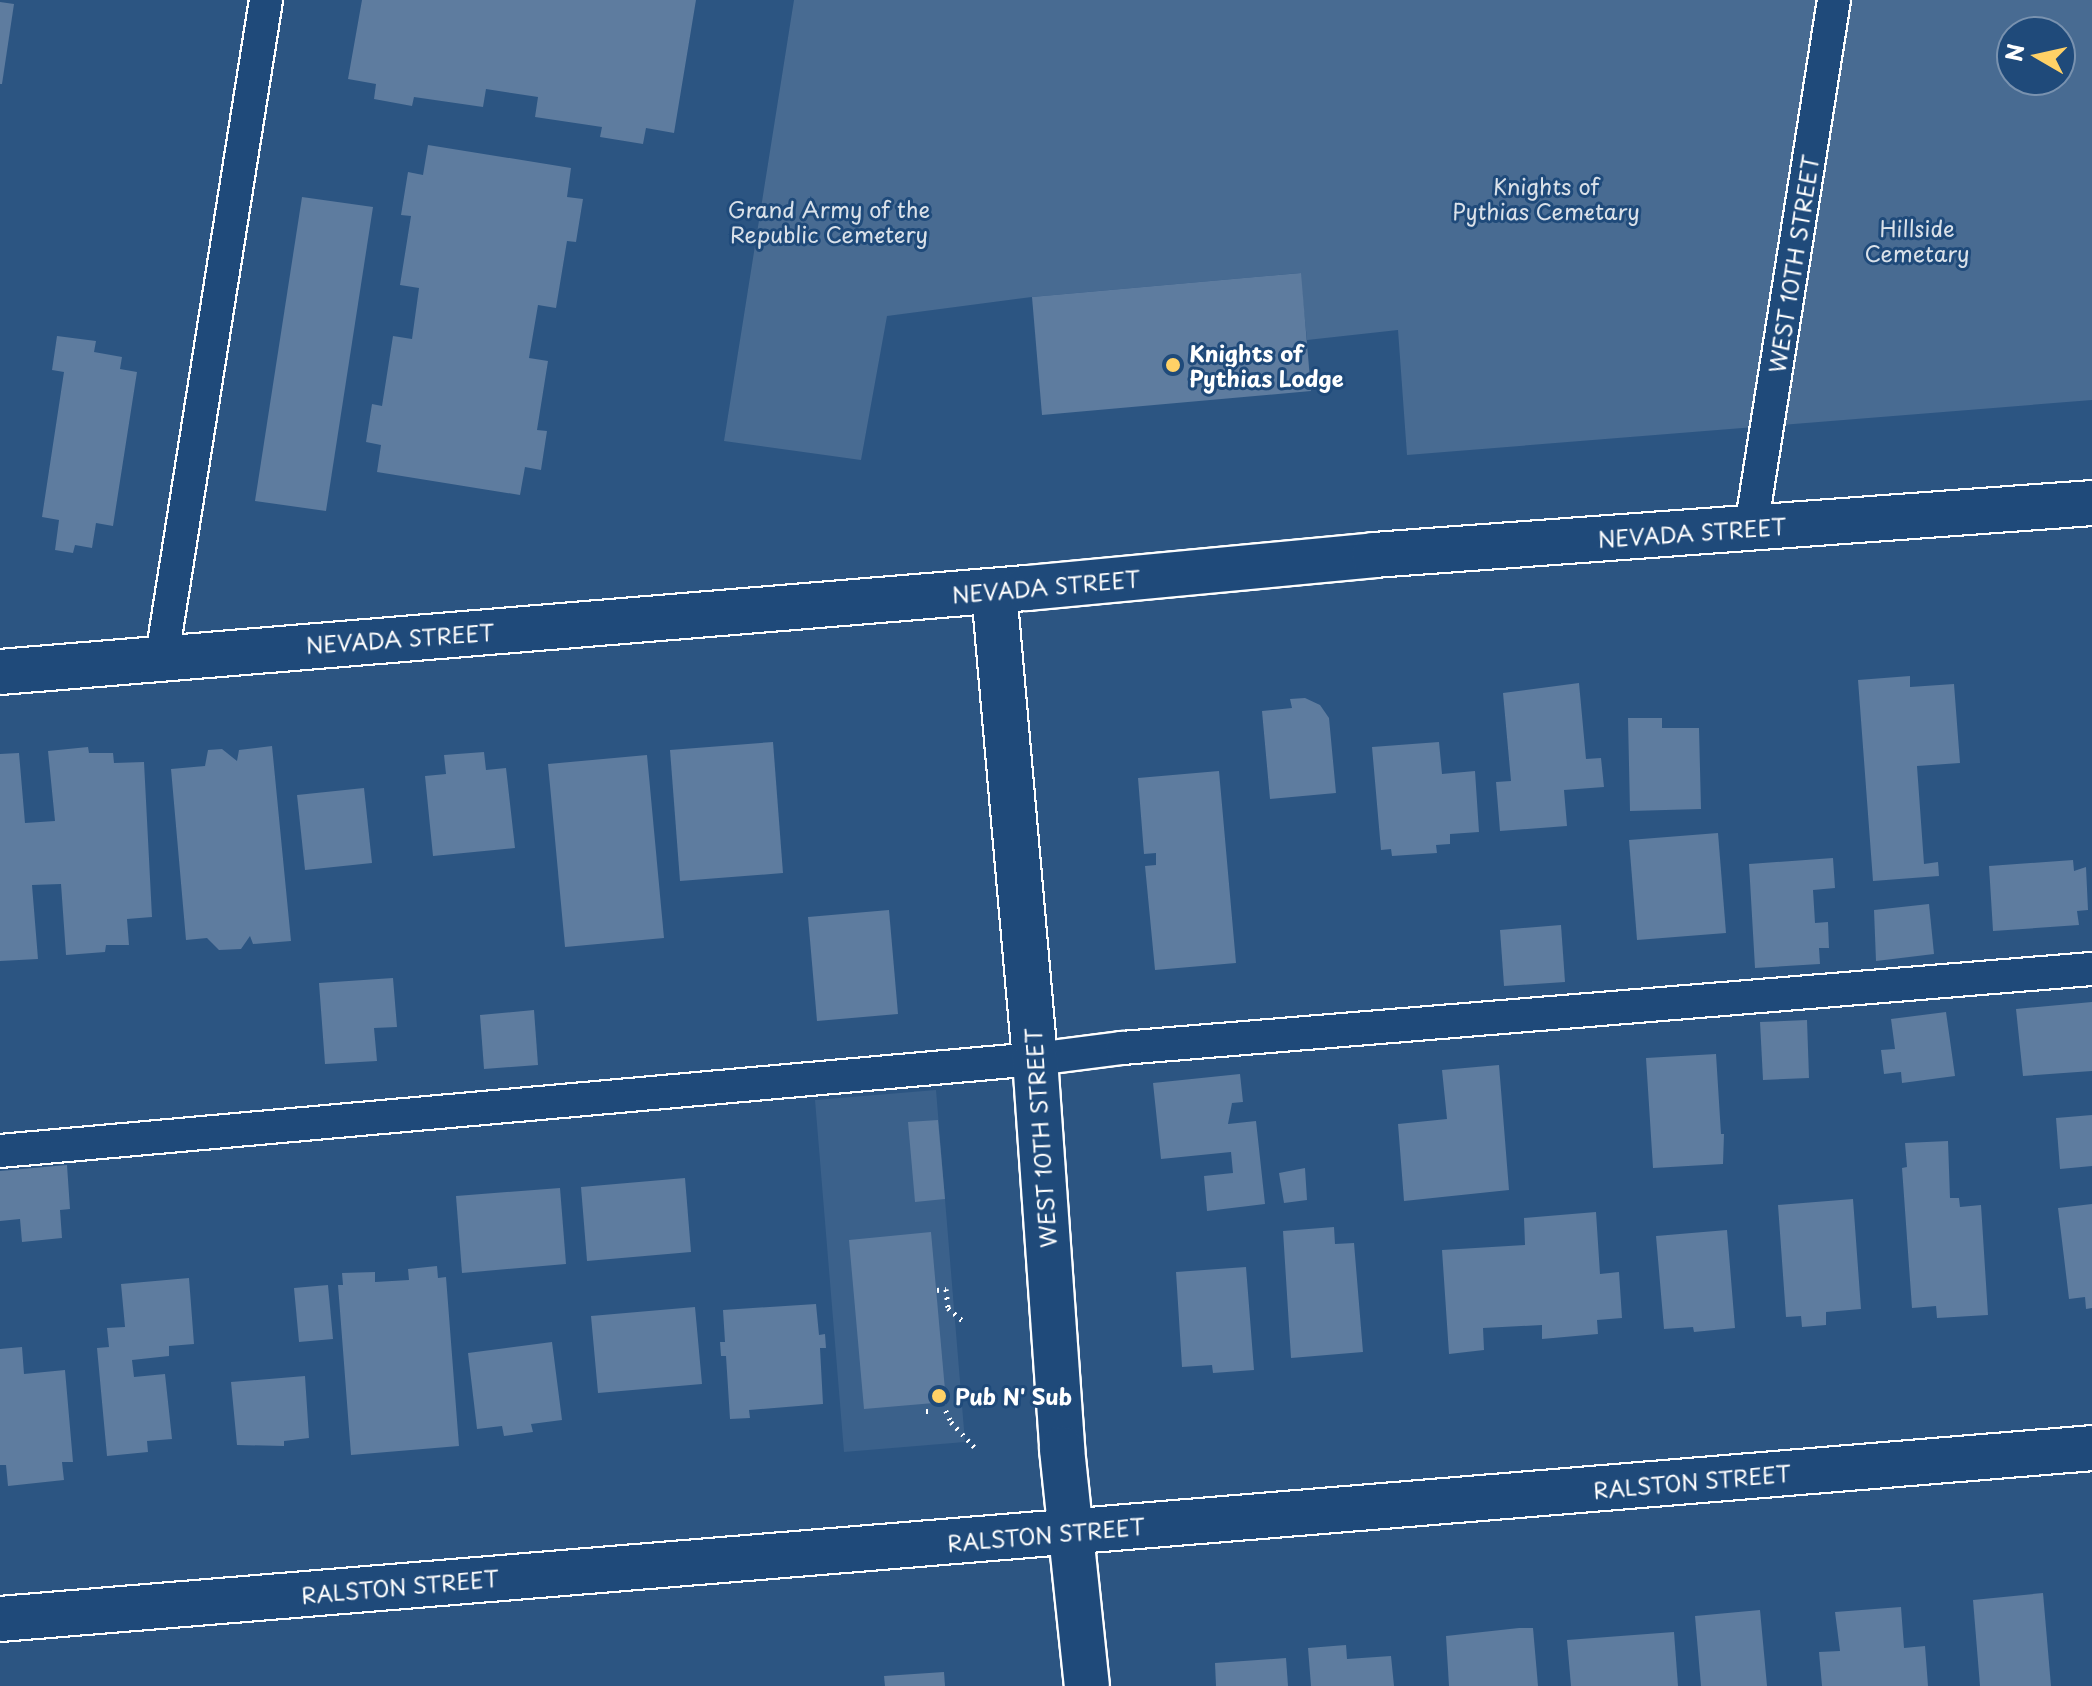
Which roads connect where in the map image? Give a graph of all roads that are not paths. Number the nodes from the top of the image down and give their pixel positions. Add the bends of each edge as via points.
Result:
1 (266, 0) edge
2 (1834, 0) edge
3 (2092, 503) edge
4 (1751, 528) junction
5 (994, 591) junction
6 (162, 656) junction
7 (0, 672) edge
8 (2092, 969) edge
9 (1035, 1059) junction
10 (0, 1151) edge
11 (2092, 1448) edge
12 (1072, 1532) junction
13 (0, 1619) edge
14 (1087, 1686) edge

1 - 6 lane
2 - 4 lane, WEST 10TH STREET
3 - 4 street, NEVADA STREET
4 - 5 street, NEVADA STREET via 1374,555
5 - 6 street, NEVADA STREET
5 - 9 street, WEST 10TH STREET
6 - 7 street, NEVADA STREET
8 - 9 lane
9 - 10 lane
9 - 12 street, WEST 10TH STREET
11 - 12 street, RALSTON STREET
12 - 13 street, RALSTON STREET
12 - 14 street, WEST 10TH STREET

